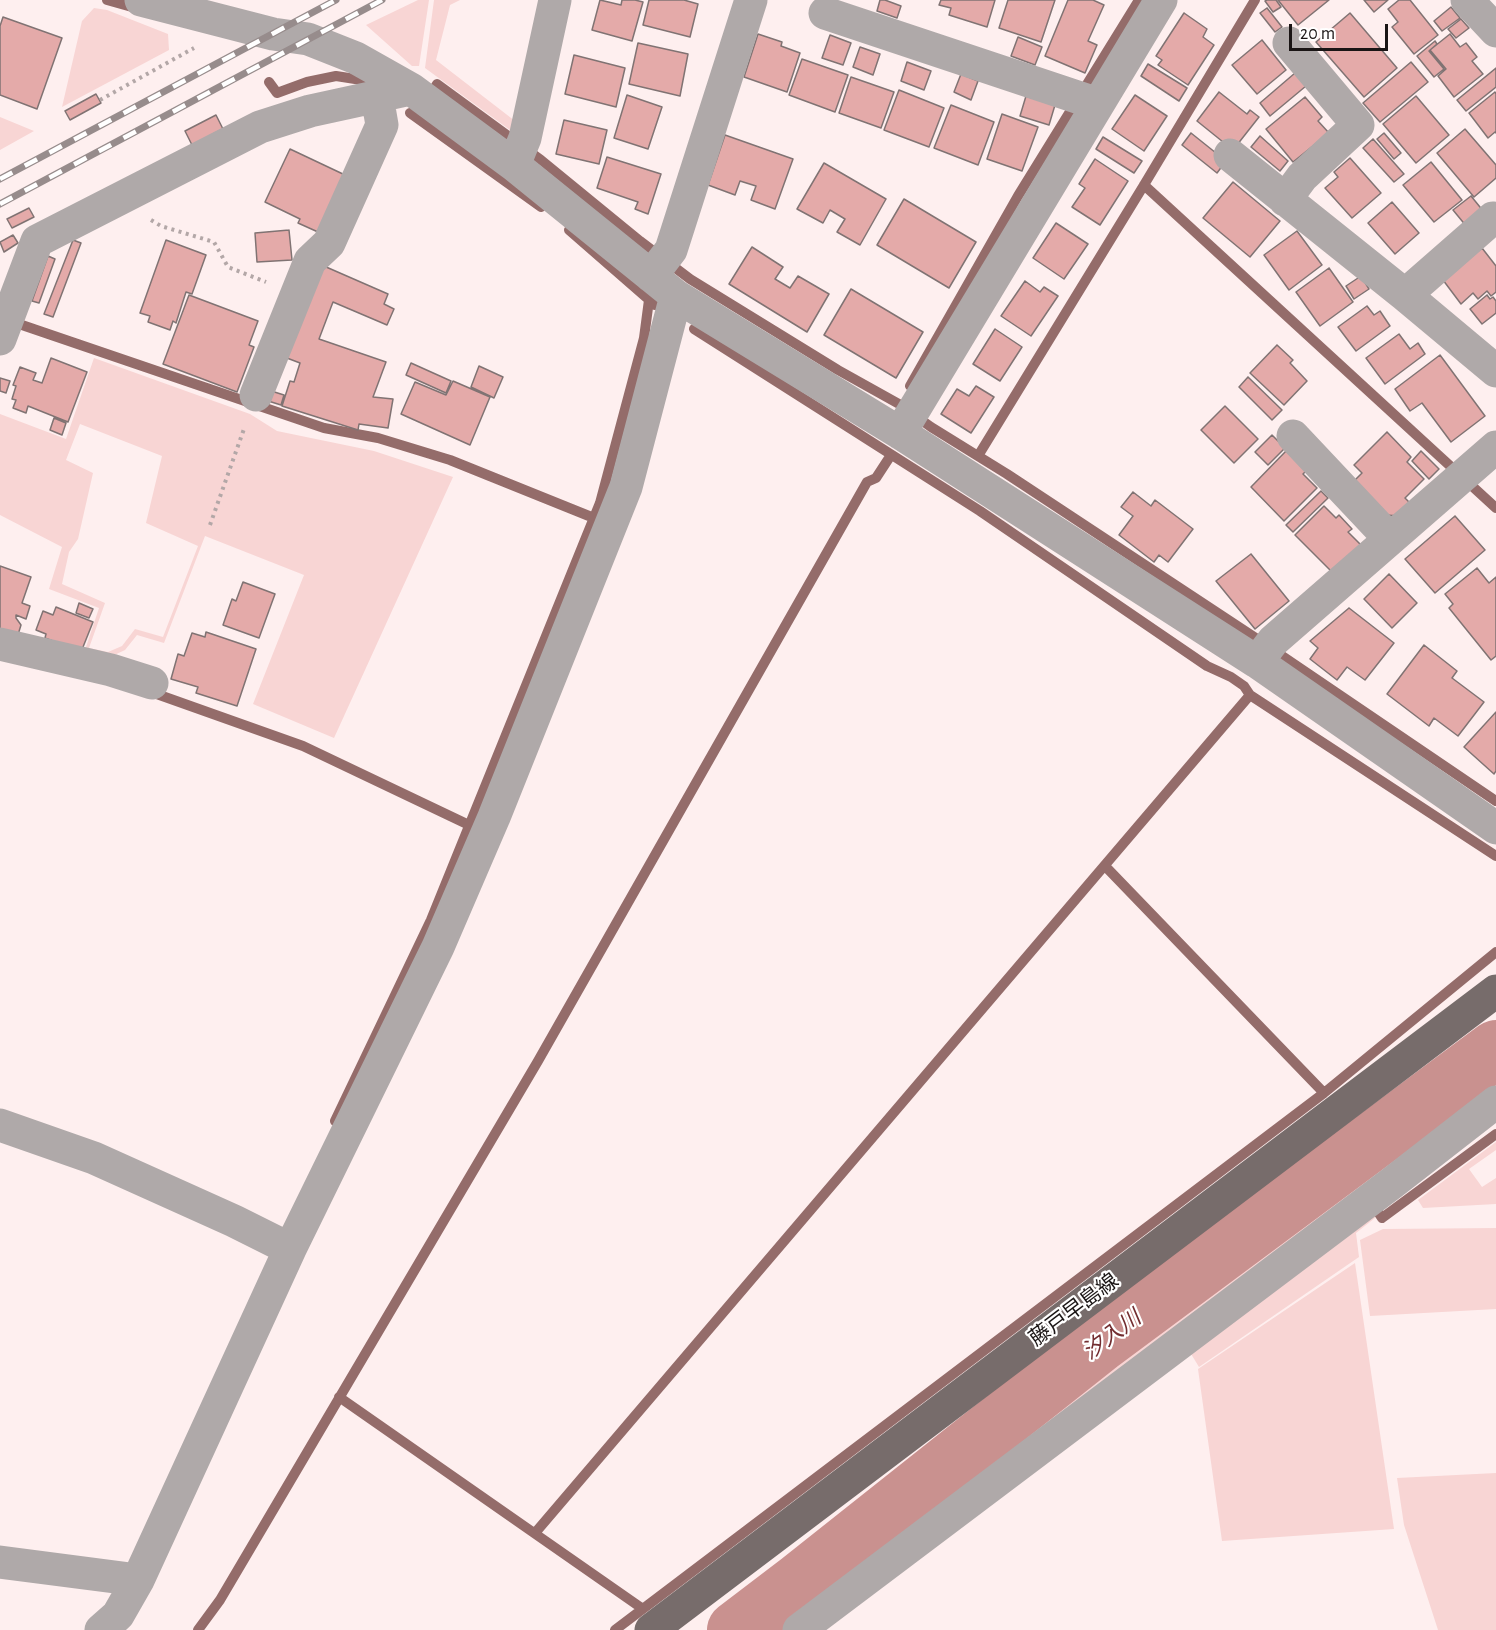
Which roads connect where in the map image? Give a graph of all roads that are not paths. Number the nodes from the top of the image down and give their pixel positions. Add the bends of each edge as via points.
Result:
1 (141, 0) edge
2 (555, 0) edge
3 (751, 0) edge
4 (1468, 0) edge
5 (1154, 1) edge
6 (825, 13) dead end
7 (1496, 31) edge
8 (1289, 43) dead end
9 (411, 89) junction
10 (377, 96) junction
11 (1086, 99) junction
12 (519, 152) junction
13 (1230, 155) dead end
14 (1285, 200) junction
15 (1493, 218) dead end
16 (660, 264) junction
17 (1405, 295) junction
18 (676, 296) junction
19 (0, 339) edge
20 (1496, 371) edge
21 (252, 408) road end
22 (909, 419) junction
23 (1293, 436) dead end
24 (1496, 447) edge
25 (1390, 539) junction
26 (0, 644) edge
27 (1264, 652) junction
28 (152, 683) dead end
29 (1496, 828) edge
30 (1496, 991) edge
31 (1496, 1102) edge
32 (0, 1125) edge
33 (282, 1245) junction
34 (0, 1562) edge
35 (138, 1580) junction
36 (101, 1630) edge
37 (651, 1630) edge
38 (799, 1630) edge

1 - 9 street via 273,34 308,39 356,58
2 - 12 street
3 - 16 street
4 - 7 street
5 - 11 street
6 - 11 street
8 - 14 street via 1358,125 1302,177
9 - 10 street
9 - 12 street
10 - 19 street via 260,127 37,241
10 - 21 street via 382,125 329,243 307,268
11 - 22 street
12 - 16 street
13 - 14 street
14 - 17 street
15 - 17 street
16 - 18 street
17 - 20 street
18 - 22 street
18 - 33 street via 626,487 494,817 438,947
22 - 27 street
23 - 25 street
24 - 25 street
25 - 27 street
26 - 28 street
27 - 29 street
30 - 37 main road, 藤戸早島線
31 - 38 street
32 - 33 street via 94,1158
33 - 35 street
34 - 35 street
35 - 36 street via 118,1615

